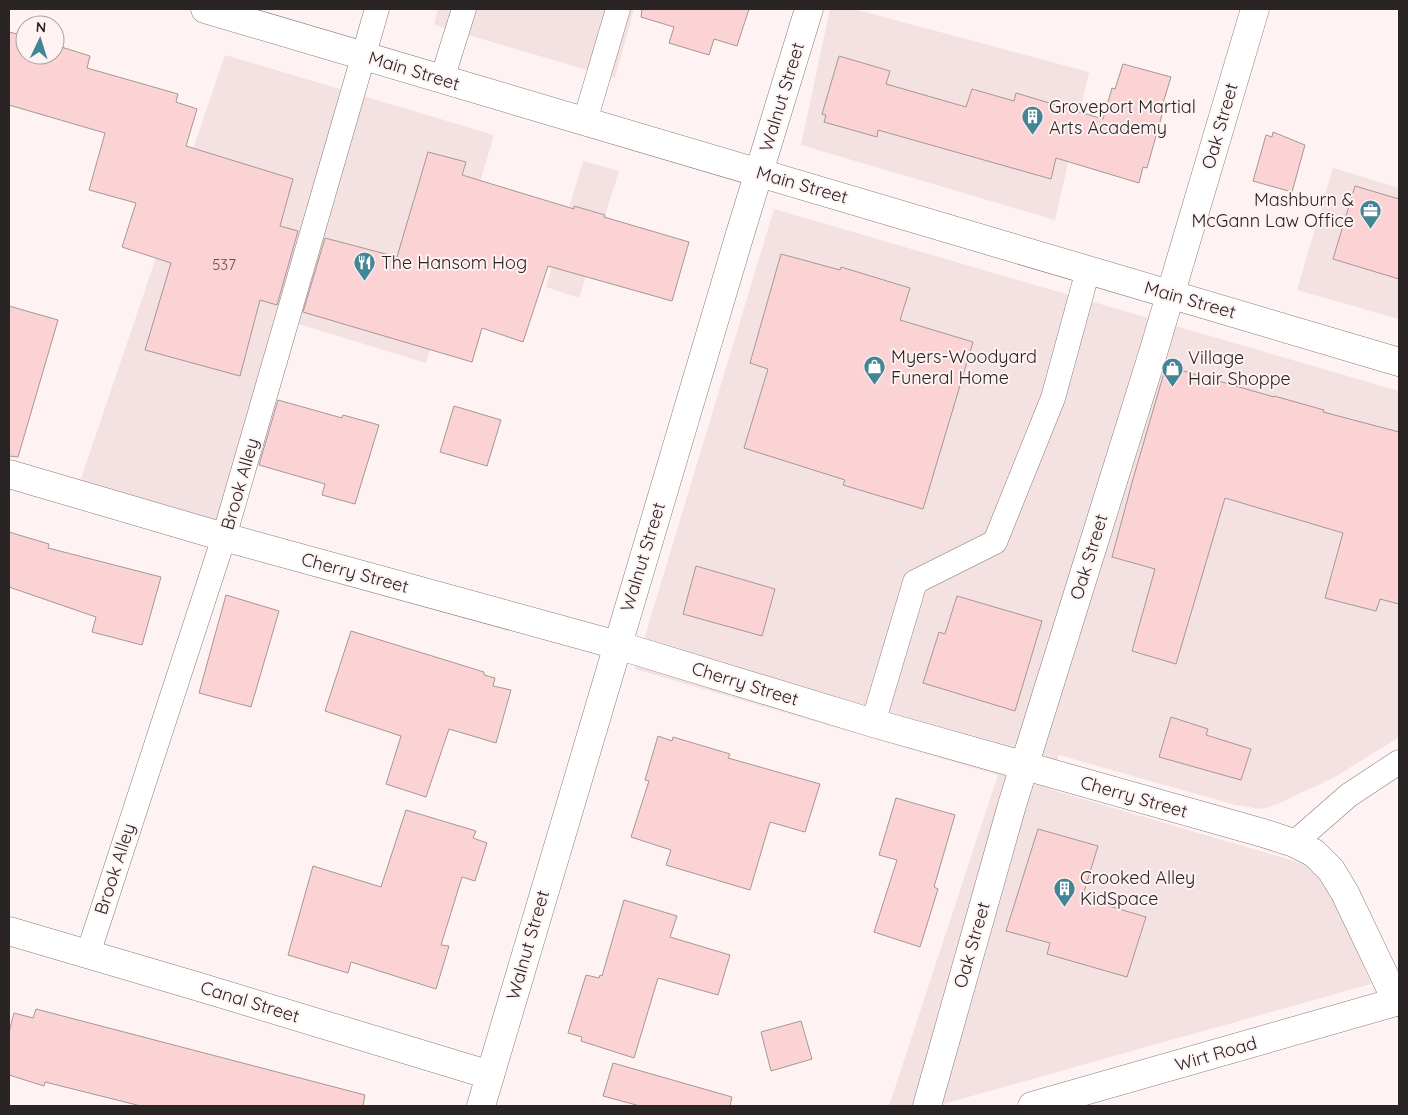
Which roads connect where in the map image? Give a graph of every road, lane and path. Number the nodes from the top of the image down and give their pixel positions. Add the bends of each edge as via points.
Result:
1 (205, 9) edge
2 (377, 9) edge
3 (464, 9) edge
4 (618, 9) edge
5 (810, 9) edge
6 (1255, 9) edge
7 (364, 56) junction
8 (442, 79) junction
9 (585, 121) junction
10 (759, 173) junction
11 (1088, 270) junction
12 (1170, 294) junction
13 (1399, 362) edge
14 (9, 474) edge
15 (224, 537) junction
16 (617, 646) junction
17 (874, 723) junction
18 (1399, 762) edge
19 (1024, 766) junction
20 (1294, 843) junction
21 (9, 931) edge
22 (88, 954) junction
23 (1398, 1001) edge
24 (490, 1075) junction
25 (481, 1106) edge
26 (926, 1106) edge
27 (1032, 1106) edge

1 - 7 street, Main Street
2 - 7 lane, Brook Alley
3 - 8 lane
4 - 9 lane
5 - 10 street, Walnut Street
6 - 12 street, Oak Street
7 - 8 street, Main Street
7 - 15 lane, Brook Alley
8 - 9 street, Main Street
9 - 10 street, Main Street
10 - 11 street, Main Street
10 - 16 street, Walnut Street
11 - 12 street, Main Street
11 - 17 lane via 1053,398 995,542 914,582
12 - 13 street, Main Street
12 - 19 street, Oak Street
14 - 15 street, Cherry Street
15 - 16 street, Cherry Street
15 - 22 lane, Brook Alley
16 - 17 street, Cherry Street
16 - 24 street, Walnut Street
17 - 19 street, Cherry Street
18 - 20 lane via 1350,796
19 - 20 street, Cherry Street
19 - 26 street, Oak Street
20 - 23 street, Cherry Street via 1314,853 1331,870
21 - 22 street, Canal Street
22 - 24 street, Canal Street
23 - 27 street, Wirt Road
24 - 25 street, Walnut Street

